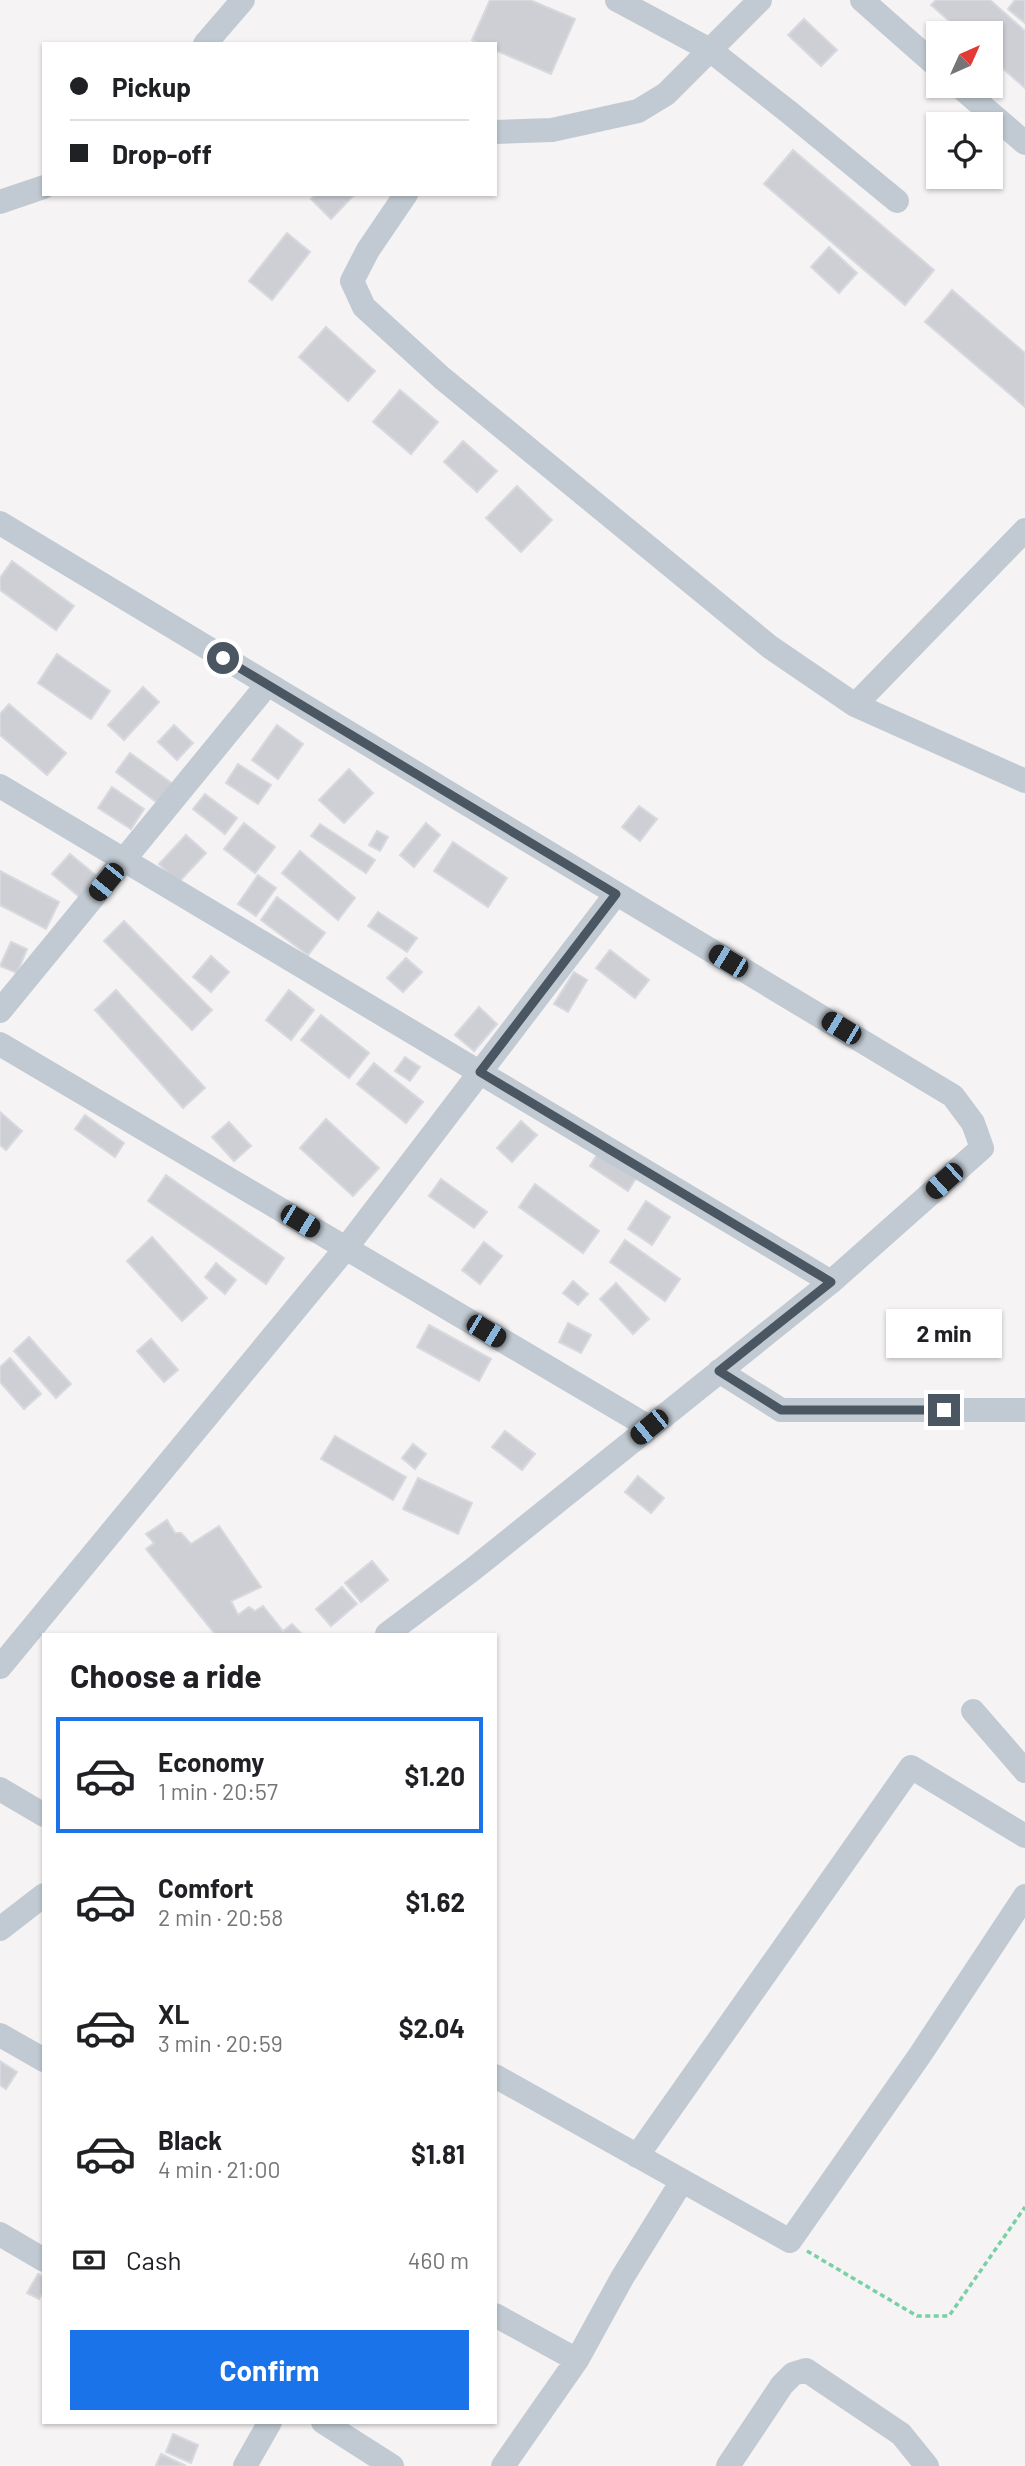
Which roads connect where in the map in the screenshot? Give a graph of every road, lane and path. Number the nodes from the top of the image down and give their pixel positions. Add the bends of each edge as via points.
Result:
1 (243, 0) edge
2 (617, 0) edge
3 (760, 0) edge
4 (862, 0) edge
5 (207, 42) edge
6 (710, 50) junction
7 (926, 56) edge
8 (973, 98) edge
9 (497, 132) edge
10 (1025, 144) edge
11 (42, 188) edge
12 (405, 196) edge
13 (897, 201) dead end
14 (0, 202) edge
15 (0, 523) edge
16 (1025, 530) edge
17 (267, 685) junction
18 (855, 705) junction
19 (1025, 781) edge
20 (0, 786) edge
21 (123, 860) junction
22 (616, 894) junction
23 (0, 1011) edge
24 (0, 1044) edge
25 (480, 1072) junction
26 (346, 1248) junction
27 (831, 1282) junction
28 (719, 1371) junction
29 (1025, 1410) edge
30 (649, 1427) junction
31 (388, 1633) edge
32 (0, 1667) edge
33 (973, 1711) dead end
34 (1025, 1771) edge
35 (0, 1789) edge
36 (42, 1814) edge
37 (1025, 1836) edge
38 (1025, 1896) edge
39 (42, 1897) edge
40 (0, 1929) edge
41 (0, 2035) edge
42 (42, 2059) edge
43 (497, 2077) edge
44 (638, 2156) junction
45 (682, 2181) junction
46 (1025, 2207) edge
47 (0, 2234) edge
48 (790, 2241) junction
49 (42, 2259) edge
50 (497, 2316) edge
51 (577, 2360) junction
52 (269, 2424) edge
53 (326, 2424) edge
54 (245, 2466) edge
55 (392, 2466) edge
56 (503, 2466) edge
57 (727, 2466) edge
58 (927, 2466) edge

1 - 5 street
2 - 6 street
3 - 6 street
4 - 7 street
6 - 9 street via 666,94 638,111 552,130
6 - 13 street
8 - 10 street
11 - 14 street
12 - 18 street via 352,281 364,307 442,378 770,647
15 - 17 street
16 - 18 street
17 - 21 street
17 - 22 street
18 - 19 street
20 - 21 street
21 - 23 street
21 - 25 street
22 - 25 street
22 - 27 street via 953,1096 974,1123 982,1148
24 - 26 street
25 - 26 street
25 - 27 street
26 - 30 street
26 - 32 street
27 - 28 street
28 - 29 street via 781,1410
28 - 30 street
30 - 31 street
33 - 34 street
35 - 36 street
37 - 44 street via 911,1767
38 - 48 street
39 - 40 street
41 - 42 street
43 - 44 street
44 - 45 street
45 - 48 street
45 - 51 street
46 - 48 path via 949,2316 917,2316
47 - 49 street
50 - 51 street
51 - 56 street
52 - 54 street
53 - 55 street
57 - 58 street via 782,2385 793,2374 806,2371 901,2434

